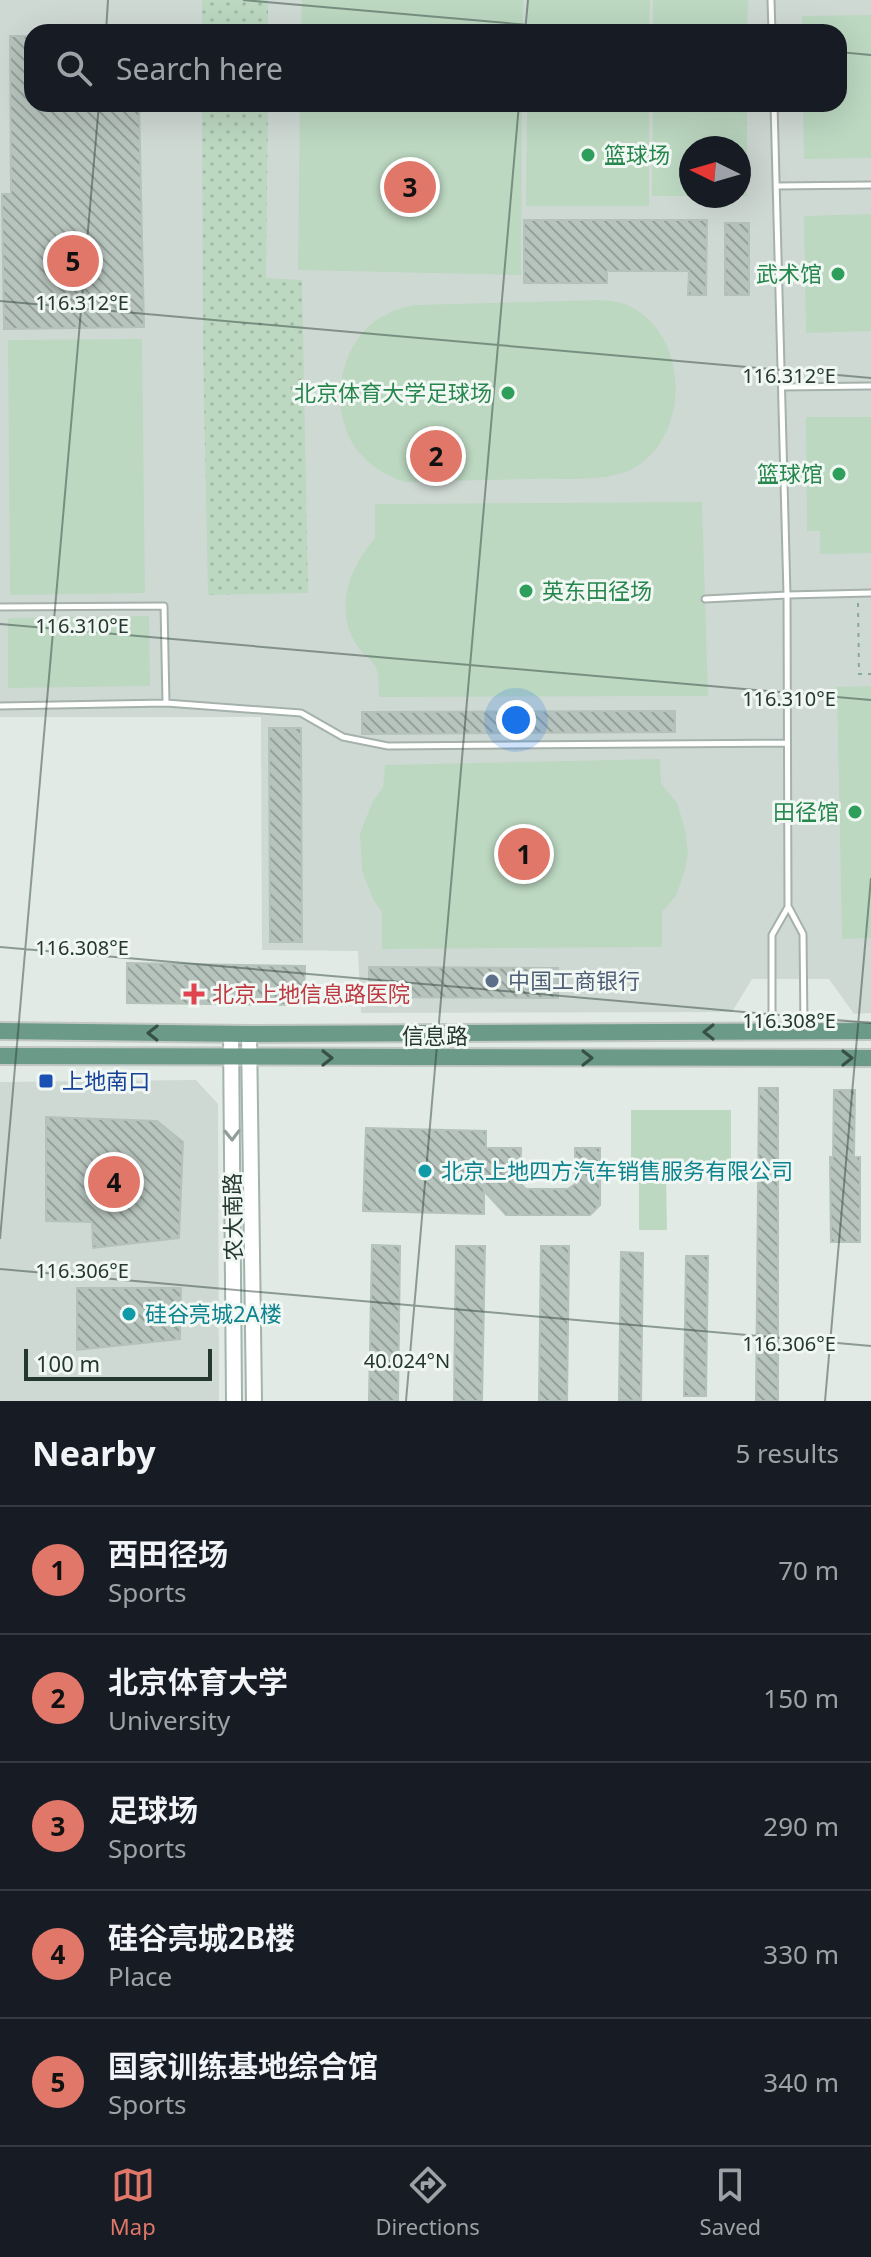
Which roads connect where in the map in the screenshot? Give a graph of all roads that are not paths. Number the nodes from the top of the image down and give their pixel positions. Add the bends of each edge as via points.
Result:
1 (771, 0) edge
2 (772, 24) edge
3 (774, 112) edge
4 (871, 185) edge
5 (776, 186) junction
6 (871, 386) edge
7 (782, 387) junction
8 (871, 593) edge
9 (787, 595) junction
10 (705, 599) dead end
11 (0, 607) edge
12 (166, 703) junction
13 (0, 706) edge
14 (787, 743) junction
15 (788, 906) junction
16 (0, 1031) edge
17 (804, 1031) junction
18 (871, 1031) edge
19 (772, 1032) junction
20 (231, 1033) junction
21 (249, 1034) junction
22 (0, 1056) edge
23 (231, 1057) junction
24 (249, 1058) junction
25 (871, 1058) edge
26 (234, 1401) edge
27 (254, 1401) edge

1 - 2 lane
3 - 5 lane
4 - 5 lane
5 - 7 lane
6 - 7 lane
7 - 9 lane
8 - 9 lane
9 - 10 lane
9 - 14 lane
11 - 12 lane via 164,606
12 - 13 lane
12 - 14 lane via 301,713 343,737 388,746
14 - 15 lane
15 - 17 lane via 803,934
15 - 19 lane via 772,935
20 -> 16 main road
17 - 18 main road, 信息路
17 - 19 main road, 信息路
19 -> 21 main road, 信息路
20 - 21 main road, 信息路
20 - 23 main road, 农大南路
21 - 24 main road, 农大南路
22 - 23 main road, 信息路
23 - 24 main road, 信息路
23 -> 26 main road, 农大南路
24 -> 25 main road, 信息路
24 - 27 main road, 农大南路

